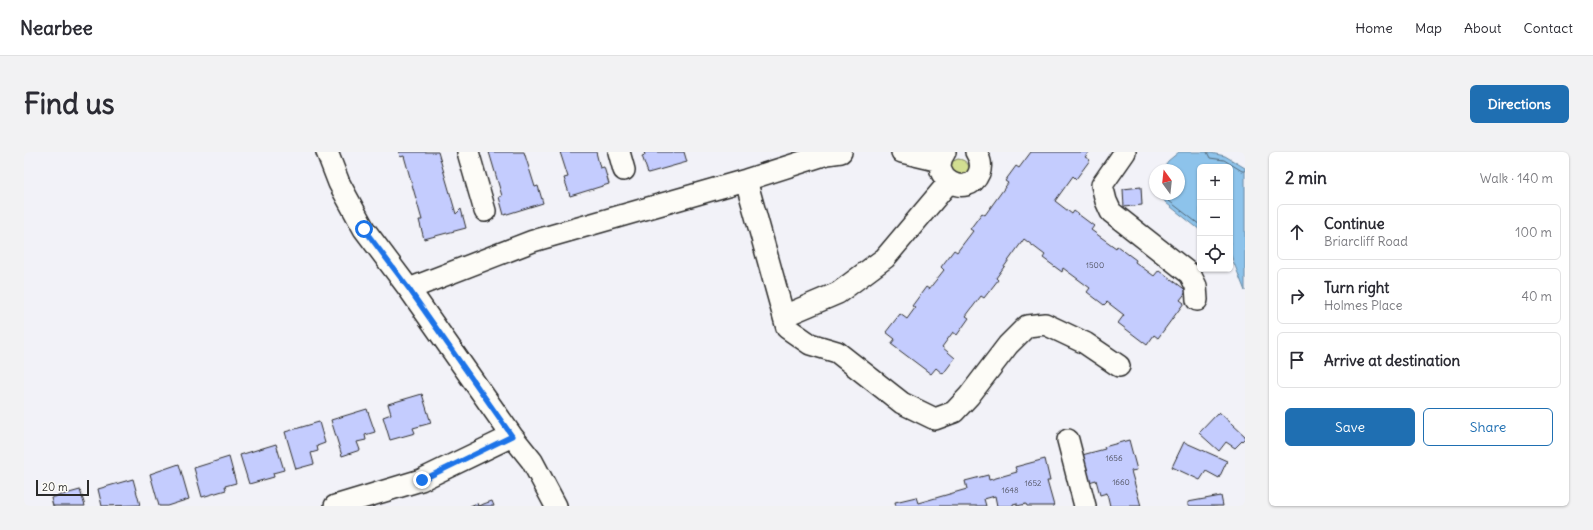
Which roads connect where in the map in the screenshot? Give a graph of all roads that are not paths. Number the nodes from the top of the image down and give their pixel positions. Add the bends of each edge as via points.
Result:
1 (327, 152) edge
2 (468, 152) edge
3 (842, 152) edge
4 (902, 152) edge
5 (976, 152) edge
6 (1125, 152) edge
7 (943, 157) edge
8 (778, 161) edge
9 (746, 180) junction
10 (948, 182) junction
11 (485, 211) dead end
12 (409, 289) junction
13 (1197, 300) dead end
14 (784, 316) junction
15 (1120, 366) dead end
16 (512, 436) junction
17 (1068, 440) dead end
18 (335, 506) edge
19 (556, 506) edge
20 (1085, 506) edge

1 - 12 street via 339,183 364,229
2 - 11 street
3 - 8 street
4 - 7 street
5 - 10 street via 981,166 976,178 962,186
6 - 13 street via 1102,185 1110,212 1190,274 1196,286
7 - 10 street via 942,174
8 - 9 street
9 - 12 street via 533,241
9 - 14 street
10 - 14 street via 885,258 838,293
12 - 16 street
14 - 15 street via 787,328 810,344 837,352 902,403 935,419 954,412 970,396 1008,345 1027,326 1045,324 1085,343
16 - 18 street via 422,480
16 - 19 street via 532,461
17 - 20 street

